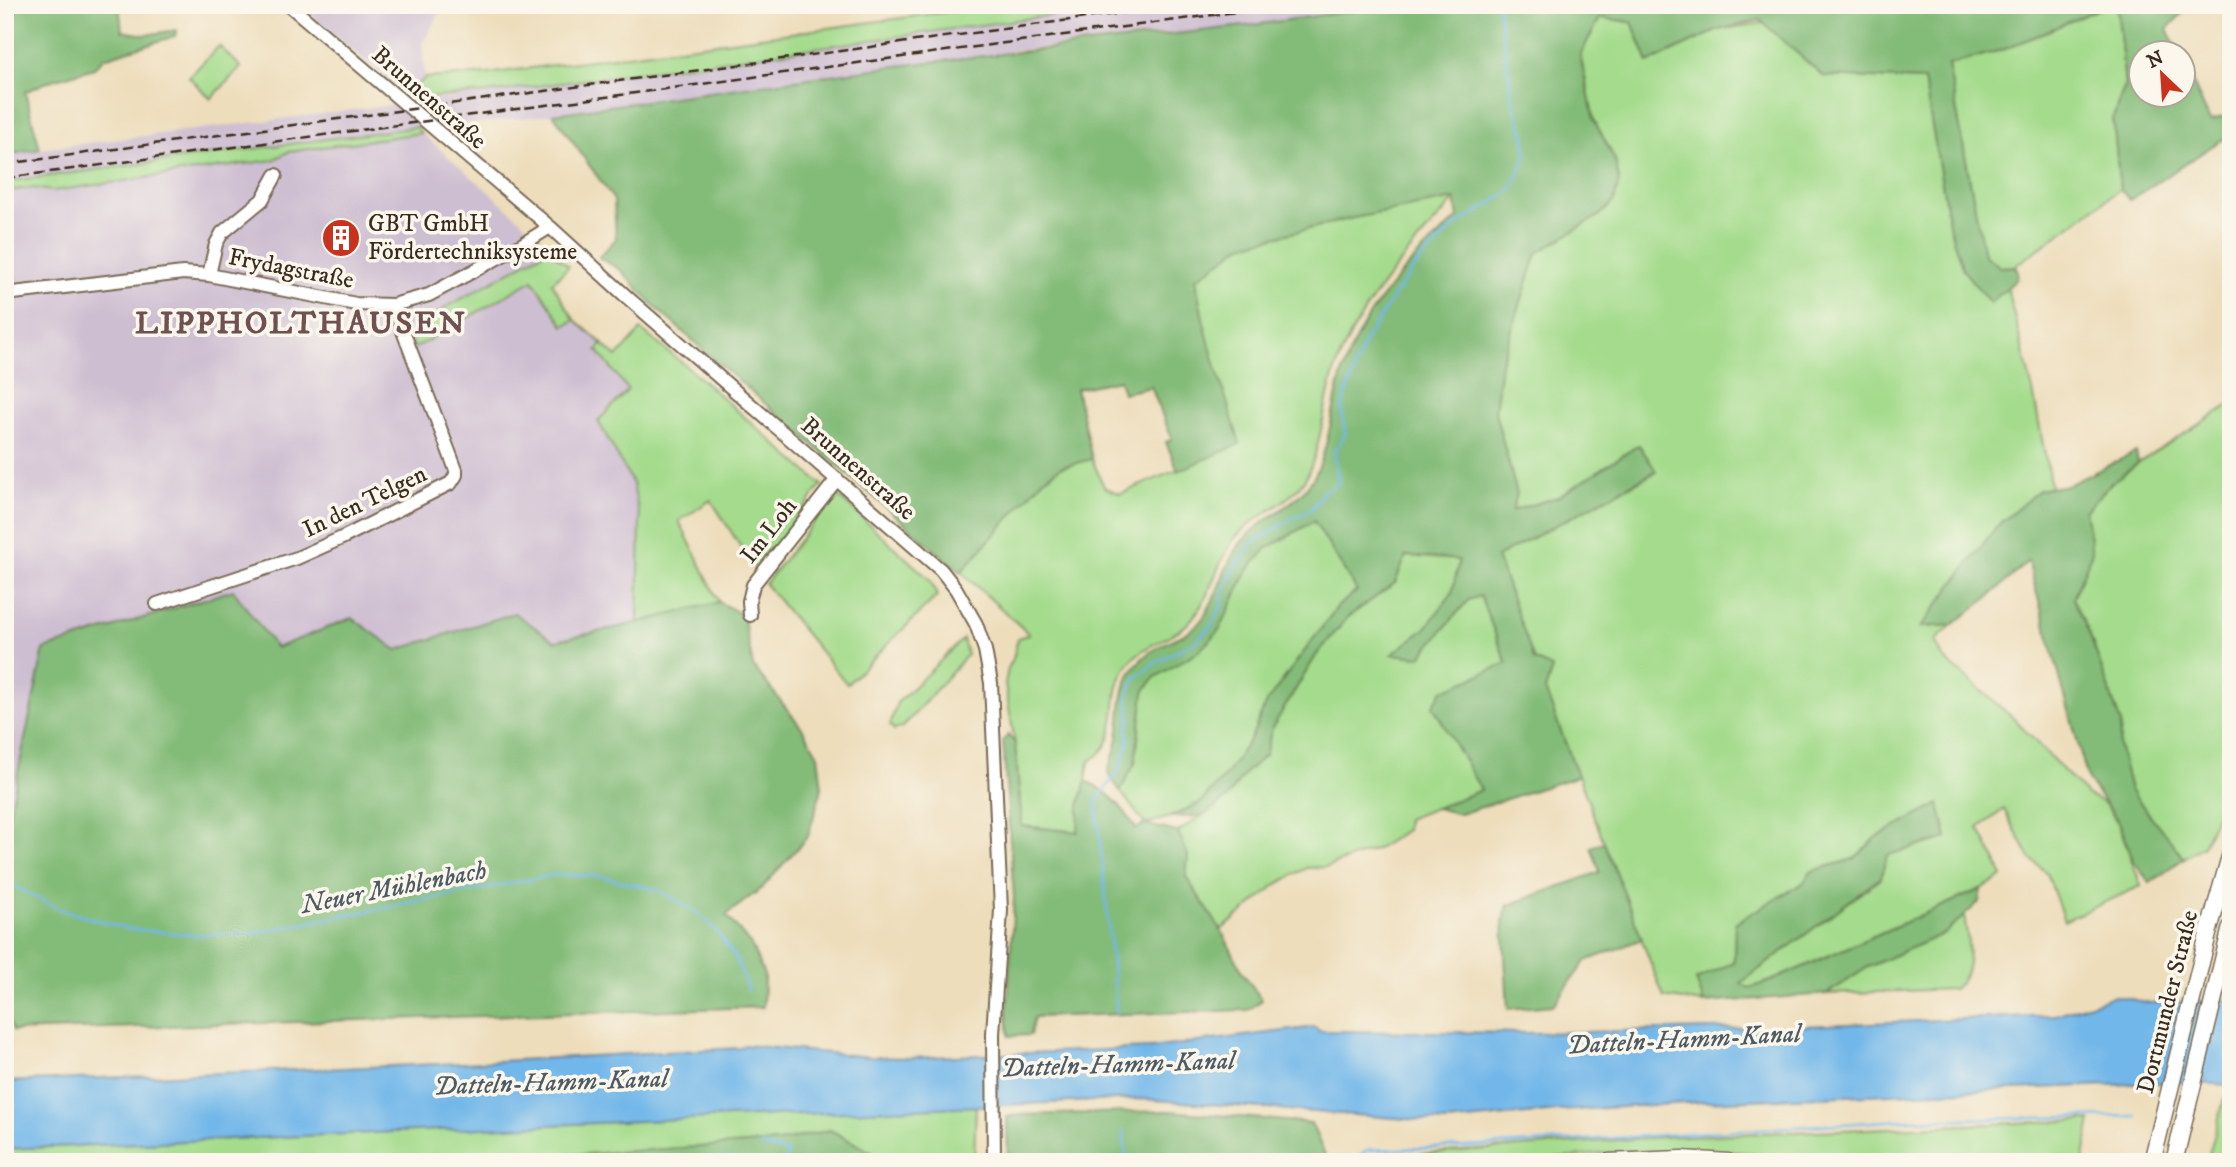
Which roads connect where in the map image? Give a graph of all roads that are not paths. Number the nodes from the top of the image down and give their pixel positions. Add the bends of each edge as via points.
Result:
1 (289, 5) edge
2 (276, 174) dead end
3 (550, 227) junction
4 (209, 275) junction
5 (5, 294) edge
6 (393, 305) junction
7 (837, 479) junction
8 (156, 604) dead end
9 (750, 615) dead end
10 (2231, 853) edge
11 (2231, 927) edge
12 (993, 1162) edge
13 (1609, 1162) edge
14 (1728, 1162) edge
15 (2152, 1162) edge
16 (2174, 1162) edge

1 - 3 street, Brunnenstraße
2 - 4 street via 262,200 222,233
3 - 6 street, Frydagstraße via 429,295
3 - 7 street, Brunnenstraße
4 - 5 street, Frydagstraße via 159,274
4 - 6 street, Frydagstraße via 356,304
6 - 8 street, In den Telgen via 456,470 451,483 297,558
7 - 9 street, Im Loh via 753,585
7 - 12 street, Brunnenstraße via 948,578 976,624 985,650 993,705 1001,910 993,1034
10 - 15 main road, Dortmunder Straße
11 - 16 main road, Dortmunder Straße
13 - 14 main road

